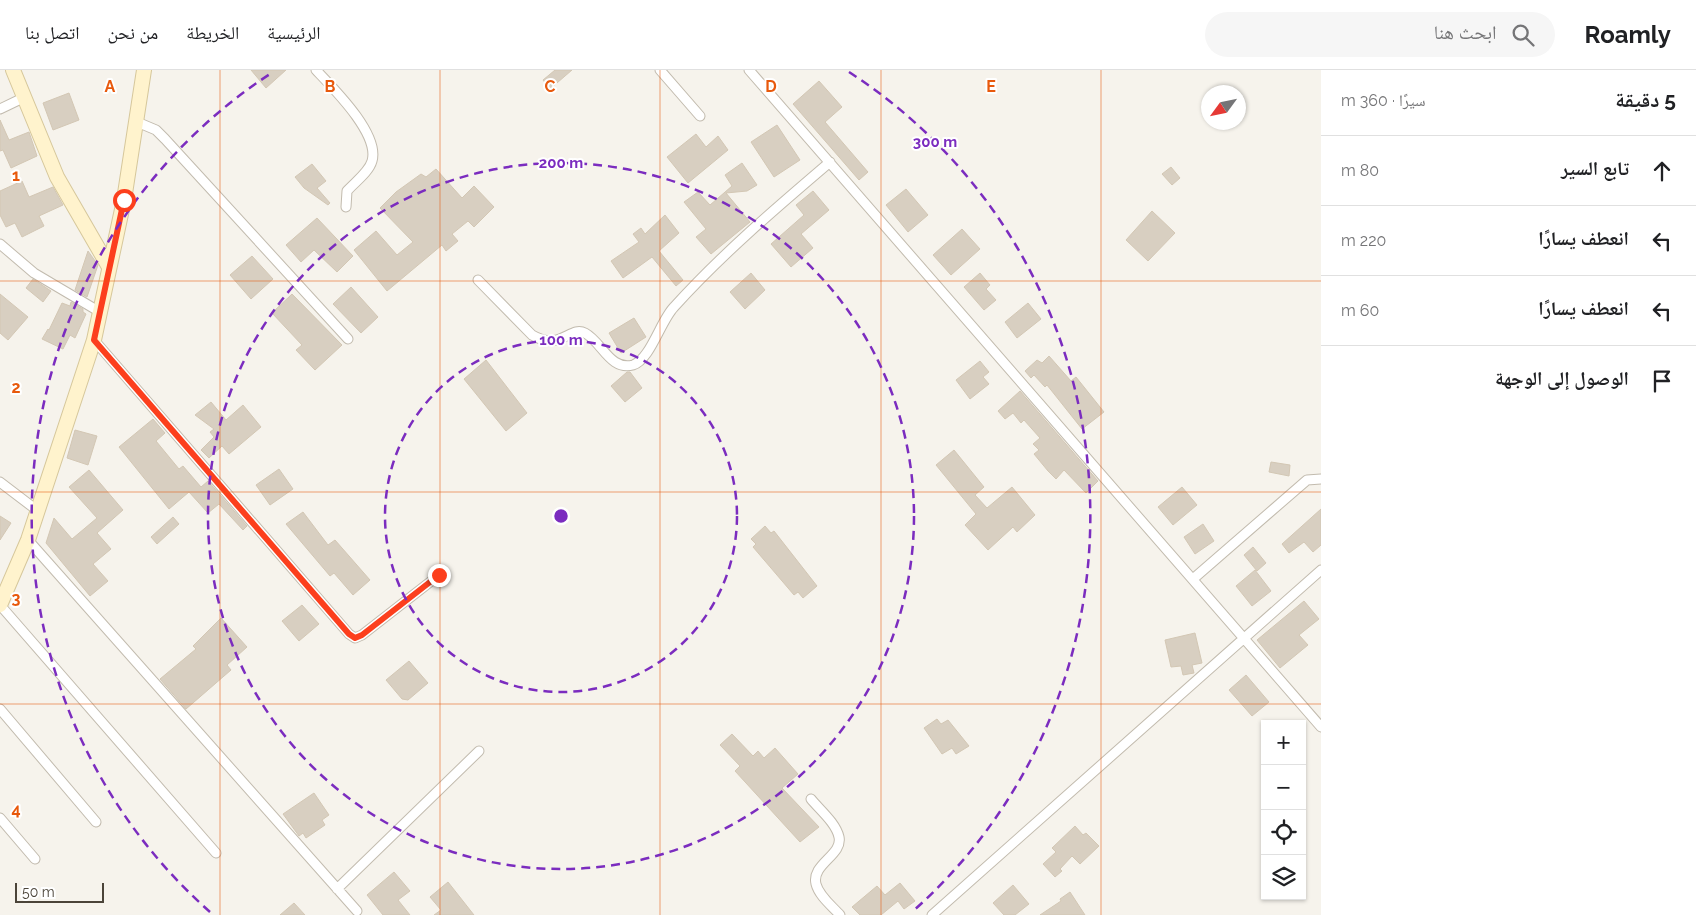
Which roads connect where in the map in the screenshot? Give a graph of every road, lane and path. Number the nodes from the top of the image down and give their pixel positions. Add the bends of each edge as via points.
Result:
1 (14, 70) edge
2 (144, 70) edge
3 (316, 70) edge
4 (660, 70) edge
5 (749, 70) edge
6 (25, 97) junction
7 (0, 109) edge
8 (700, 116) dead end
9 (138, 122) junction
10 (830, 162) junction
11 (346, 207) dead end
12 (0, 244) edge
13 (108, 267) junction
14 (478, 280) dead end
15 (100, 312) junction
16 (348, 339) dead end
17 (94, 340) junction
18 (1321, 479) edge
19 (1, 486) edge
20 (38, 511) junction
21 (28, 540) junction
22 (1321, 570) edge
23 (439, 575) dead end
24 (1193, 579) junction
25 (0, 605) edge
26 (1243, 637) junction
27 (0, 709) edge
28 (1321, 727) edge
29 (480, 751) dead end
30 (811, 799) dead end
31 (0, 818) edge
32 (96, 822) dead end
33 (216, 853) dead end
34 (35, 859) dead end
35 (337, 889) junction
36 (357, 914) edge
37 (840, 915) edge
38 (932, 915) edge

1 - 6 street
2 - 9 street
3 - 11 street via 353,111 366,131 373,153 367,170 347,191
4 - 8 street
5 - 10 street
6 - 7 street
6 - 13 street via 57,177
9 - 13 street
9 - 16 street via 156,130 166,139
10 - 14 street via 709,269 672,309 645,356 635,364 624,366 613,362 590,336 582,332 556,342 543,341 532,335
10 - 24 street
12 - 15 street via 34,273
13 - 15 street
15 - 17 street
17 - 20 street
17 - 23 street via 349,634 355,638 362,635
18 - 24 street via 1307,480
19 - 20 street
20 - 21 street
21 - 25 street
21 - 35 street
22 - 26 street
24 - 26 street
25 - 33 street
26 - 28 street
26 - 38 street
27 - 32 street
29 - 35 street
30 - 37 street via 839,838 838,846 816,872 816,884
31 - 34 street
35 - 36 street

